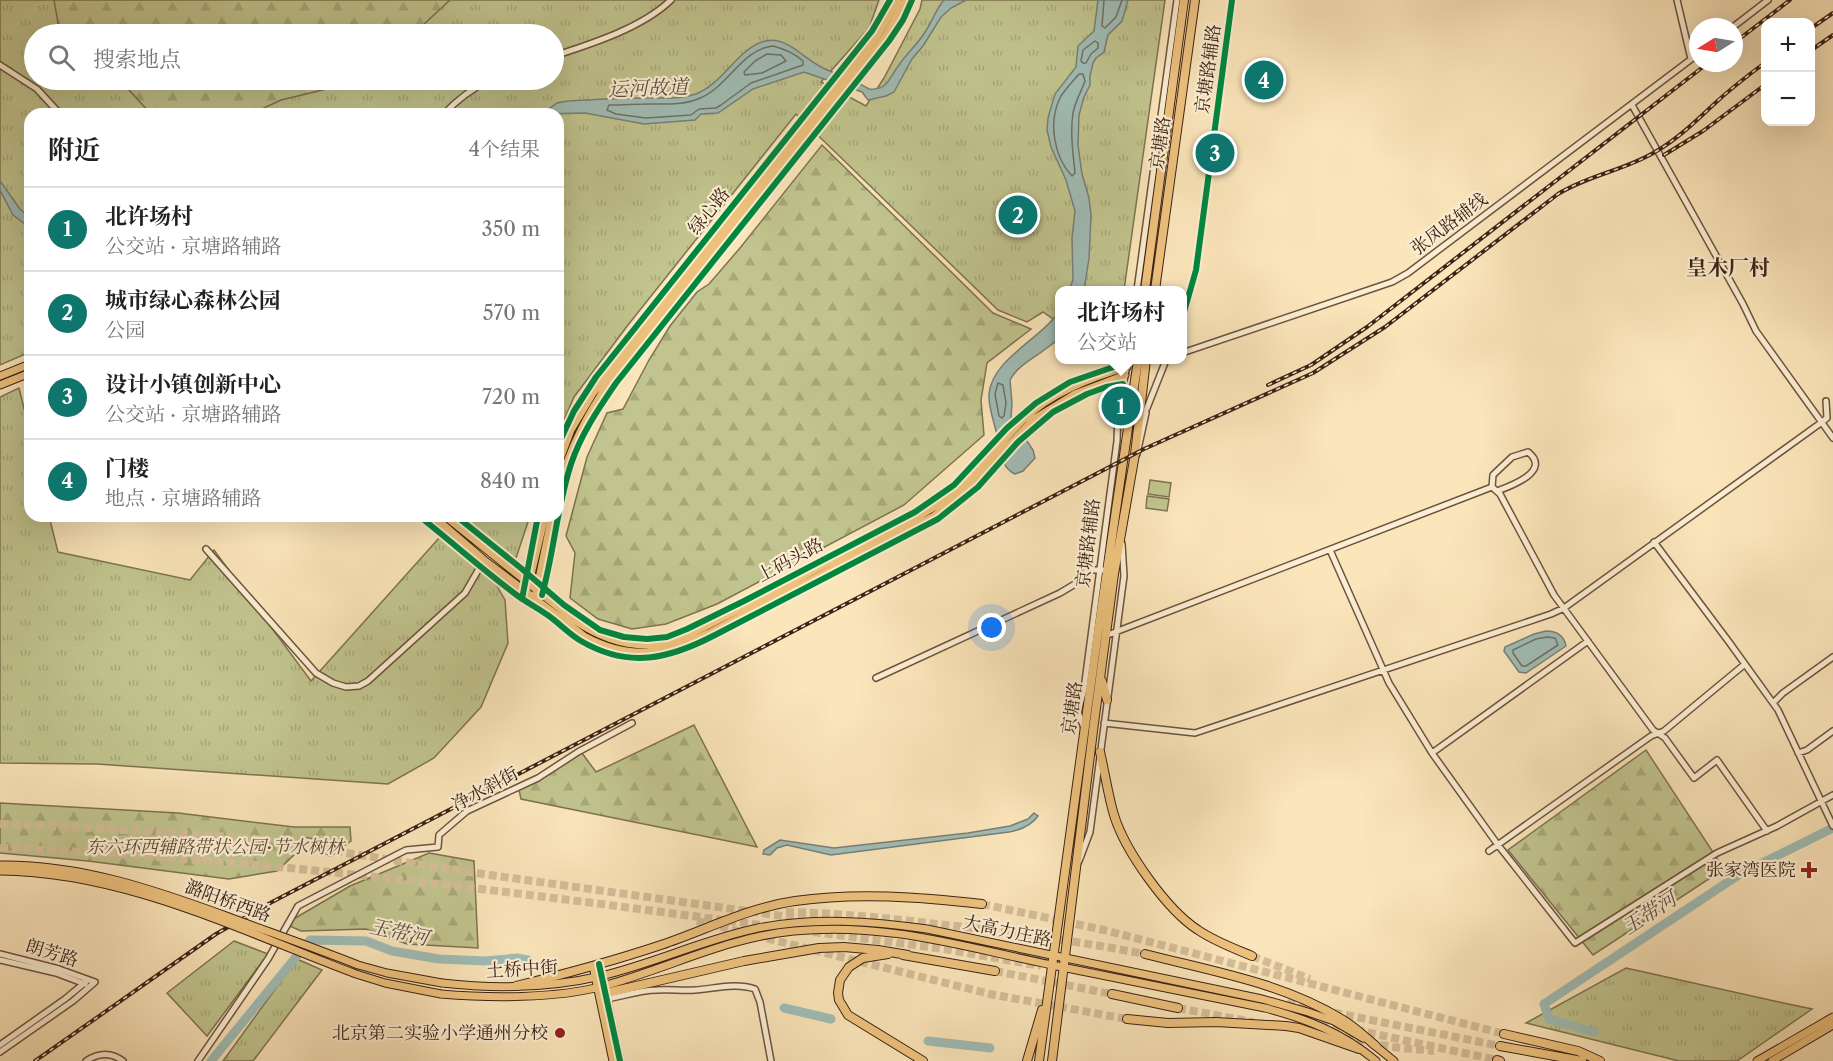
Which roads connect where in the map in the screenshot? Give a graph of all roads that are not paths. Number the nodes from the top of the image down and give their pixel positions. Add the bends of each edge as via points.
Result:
1 (671, 0) edge
2 (898, 0) edge
3 (906, 0) edge
4 (1177, 0) edge
5 (1184, 0) edge
6 (1195, 0) edge
7 (1232, 0) edge
8 (1677, 0) edge
9 (1767, 0) edge
10 (1743, 19) edge
11 (1689, 51) edge
12 (564, 52) edge
13 (1689, 61) edge
14 (0, 65) edge
15 (24, 81) edge
16 (38, 90) edge
17 (472, 90) edge
18 (1632, 105) junction
19 (54, 108) edge
20 (451, 108) edge
21 (1138, 286) edge
22 (1146, 286) edge
23 (1156, 286) edge
24 (1187, 302) edge
25 (1187, 351) edge
26 (1125, 364) edge
27 (1127, 364) edge
28 (1137, 364) edge
29 (1146, 364) edge
30 (1164, 364) edge
31 (24, 366) edge
32 (24, 375) edge
33 (1125, 375) junction
34 (0, 376) edge
35 (0, 385) edge
36 (1826, 401) dead end
37 (1147, 408) junction
38 (1139, 422) junction
39 (1822, 422) junction
40 (1833, 438) edge
41 (564, 449) edge
42 (1133, 464) junction
43 (564, 472) edge
44 (1495, 489) junction
45 (440, 522) edge
46 (452, 522) edge
47 (544, 522) edge
48 (551, 522) edge
49 (901, 529) junction
50 (1121, 535) junction
51 (1654, 542) junction
52 (206, 549) dead end
53 (1330, 550) junction
54 (484, 560) junction
55 (1104, 569) junction
56 (504, 570) junction
57 (529, 584) junction
58 (528, 594) junction
59 (536, 595) junction
60 (1564, 608) junction
61 (1116, 631) junction
62 (1107, 635) junction
63 (1097, 639) junction
64 (1587, 641) junction
65 (1833, 657) edge
66 (1746, 664) junction
67 (1384, 670) junction
68 (1101, 675) junction
69 (876, 678) dead end
70 (1107, 700) junction
71 (1773, 703) junction
72 (633, 723) dead end
73 (1104, 723) junction
74 (1084, 729) junction
75 (1833, 731) edge
76 (1658, 733) junction
77 (1100, 752) junction
78 (1432, 753) junction
79 (1798, 753) junction
80 (1833, 795) edge
81 (1822, 803) junction
82 (1833, 826) edge
83 (1767, 831) junction
84 (1498, 845) junction
85 (1489, 851) dead end
86 (0, 865) edge
87 (0, 871) edge
88 (1076, 871) junction
89 (982, 904) tunnel mouth
90 (0, 954) edge
91 (1145, 954) tunnel mouth
92 (908, 955) junction
93 (1053, 956) junction
94 (1252, 956) tunnel mouth
95 (1064, 958) junction
96 (0, 960) edge
97 (596, 965) junction
98 (1052, 965) junction
99 (1063, 968) junction
100 (995, 971) tunnel mouth
101 (599, 976) junction
102 (89, 983) junction
103 (442, 983) joint
104 (516, 986) junction
105 (1049, 986) junction
106 (604, 991) junction
107 (1112, 994) tunnel mouth
108 (1178, 1008) tunnel mouth
109 (1833, 1017) edge
110 (1127, 1019) tunnel mouth
111 (1833, 1025) edge
112 (1504, 1034) tunnel mouth
113 (0, 1045) edge
114 (1376, 1046) junction
115 (1500, 1046) tunnel mouth
116 (1359, 1049) junction
117 (0, 1052) edge
118 (86, 1061) edge
119 (123, 1061) edge
120 (198, 1061) edge
121 (613, 1061) edge
122 (620, 1061) edge
123 (771, 1061) edge
124 (923, 1061) edge
125 (1027, 1061) edge
126 (1039, 1061) edge
127 (1052, 1061) edge
128 (1376, 1061) edge
129 (1394, 1061) edge
130 (1582, 1061) edge
131 (1600, 1061) edge
132 (1757, 1061) edge
133 (1772, 1061) edge

1 - 12 street via 616,34
2 - 41 main road, 绿心路 via 873,41 592,393
3 - 43 main road, 绿心路 via 885,37 612,378 575,439
4 - 21 street
5 - 22 highway, 京塘路
6 - 23 highway, 京塘路
7 - 24 street, 京塘路辅路 via 1196,270
8 - 11 street
9 - 10 street
13 - 18 street, 张凤路辅线
14 - 15 street
16 - 19 street
17 - 20 street
18 - 25 street, 张凤路辅线 via 1392,282
18 - 39 street via 1756,331
26 - 49 main road, 上码头路 via 1051,399 1025,418 957,489
27 - 33 street, 京塘路辅路
28 - 55 highway, 京塘路
29 - 38 highway, 京塘路
30 - 37 street
31 - 34 main road
32 - 35 main road
33 - 49 main road, 上码头路 via 1074,394 1034,419 966,491 934,516
33 - 55 street, 京塘路辅路
36 - 39 street via 1827,418
37 - 38 street
37 - 42 street
38 - 42 highway, 京塘路
39 - 40 street
39 - 51 street
42 - 50 highway, 京塘路
44 - 44 street via 1493,475 1512,457 1528,452 1534,456 1526,479
44 - 53 street
44 - 60 street
45 - 54 main road, 上码头路
46 - 56 main road, 上码头路
47 - 57 main road
48 - 59 main road
49 - 59 main road, 上码头路 via 689,643 663,651 639,653 609,648 584,636
50 - 61 street, 京塘路辅路 via 1124,576
50 - 62 highway, 京塘路
51 - 60 street
51 - 66 street
52 - 54 street via 311,668 346,687 368,681 465,593
53 - 61 street
53 - 67 street
54 - 56 main road, 上码头路
55 - 63 highway, 京塘路
55 - 69 street via 1087,570 1060,593
55 - 74 street, 京塘路辅路 via 1078,712
56 - 57 main road, 上码头路
56 - 58 main road, 上码头路
57 - 58 main road
57 - 59 main road, 上码头路
58 - 59 main road, 上码头路
60 - 64 street
60 - 67 street
61 - 62 street
61 - 70 street, 京塘路辅路
62 - 63 street
62 - 68 highway, 京塘路
63 - 74 highway, 京塘路
64 - 76 street
64 - 78 street
65 - 71 street
66 - 71 street
66 - 76 street
67 - 73 street via 1195,733
67 - 78 street
68 - 70 highway
68 - 88 highway, 京塘路
70 - 73 street, 京塘路辅路
71 - 79 street
72 - 120 street, 净水斜街 via 538,778 467,811 440,834 438,847 406,850 302,903
73 - 77 street, 京塘路辅路
74 - 93 highway, 京塘路
75 - 79 street
76 - 83 street via 1694,778 1717,760
76 - 84 street
77 - 88 street, 京塘路辅路 via 1090,832
77 - 94 highway via 1122,836 1156,886 1174,910 1196,929
78 - 84 street
79 - 81 street
80 - 81 street
81 - 82 street
81 - 83 street
83 - 84 street via 1717,853 1575,943
84 - 85 street
86 - 103 main road, 潞阳桥西路, bridge via 104,876 157,891 358,965
87 - 106 main road, 潞阳桥西路, bridge via 55,874 124,889 394,985 441,994 490,997
88 - 95 highway, 京塘路
89 - 97 highway via 876,896 794,901 736,915
90 - 102 street, 朗芳路 via 59,969
91 - 114 highway via 1259,983 1304,1000 1343,1020
92 - 100 highway
92 - 106 highway via 819,948
92 - 124 highway via 863,957 844,973 838,993 848,1015
93 - 95 main road, 大高力庄路
93 - 98 highway, 京塘路
93 - 101 main road, 大高力庄路 via 911,927 800,922 757,928
95 - 99 highway, 京塘路
95 - 114 main road, 大高力庄路 via 1262,999 1334,1021
96 - 102 street, 朗芳路
97 - 101 main road
97 - 104 highway
98 - 99 main road, 大高力庄路
98 - 105 highway, 京塘路
98 - 106 main road, 大高力庄路 via 898,932 823,929 734,943
99 - 116 main road, 大高力庄路 via 1300,1017 1327,1028
99 - 127 highway, 京塘路
101 - 104 main road, 土桥中街
101 - 106 main road
102 - 113 street
102 - 117 street via 73,1001
103 - 104 main road, 土桥中街
105 - 125 highway
105 - 126 highway, 京塘路
106 - 121 main road
106 - 122 main road
106 - 123 street via 747,986 758,994
107 - 108 highway
109 - 132 main road
110 - 116 highway via 1286,1026
111 - 133 main road
112 - 131 highway via 1578,1051
114 - 129 main road, 大高力庄路
115 - 130 highway
116 - 128 main road, 大高力庄路
118 - 119 street via 99,1055 115,1055

